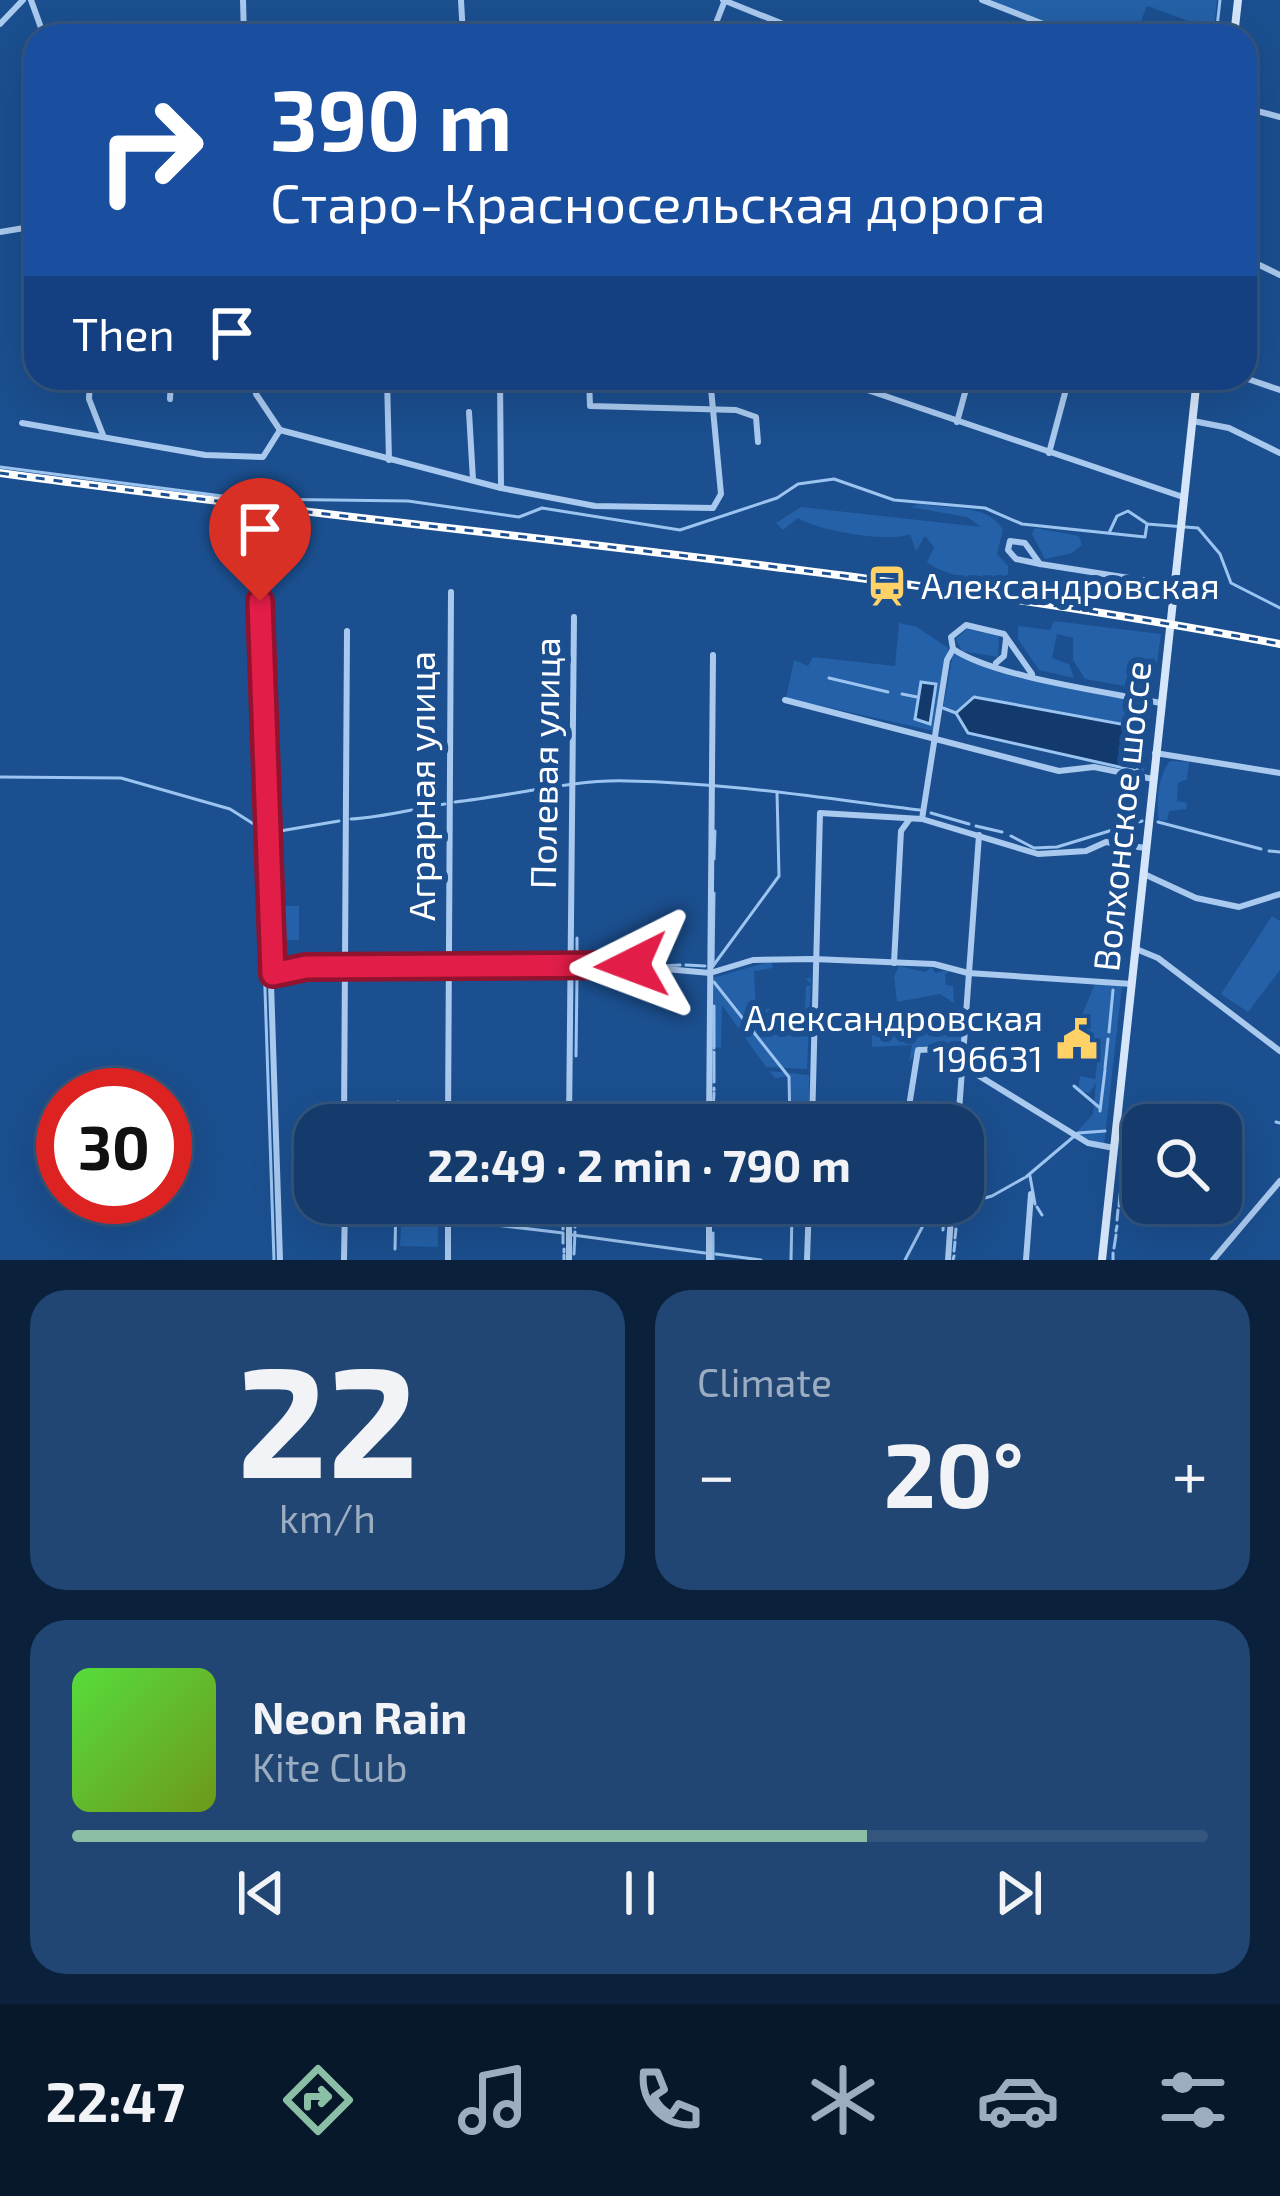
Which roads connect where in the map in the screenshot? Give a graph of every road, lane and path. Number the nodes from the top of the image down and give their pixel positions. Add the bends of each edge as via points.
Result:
1 (27, 0) edge
2 (724, 0) edge
3 (982, 0) edge
4 (0, 24) edge
5 (783, 24) edge
6 (1038, 24) edge
7 (89, 390) edge
8 (170, 390) edge
9 (256, 390) edge
10 (387, 390) edge
11 (500, 390) edge
12 (589, 390) edge
13 (711, 390) edge
14 (866, 390) edge
15 (966, 390) edge
16 (1066, 390) edge
17 (1196, 390) edge
18 (170, 399) dead end
19 (712, 408) junction
20 (469, 412) dead end
21 (1192, 421) junction
22 (957, 422) junction
23 (22, 423) dead end
24 (280, 430) junction
25 (103, 433) junction
26 (758, 442) dead end
27 (1048, 453) junction
28 (1280, 453) edge
29 (389, 460) junction
30 (473, 480) junction
31 (501, 488) junction
32 (1184, 497) junction
33 (1040, 564) junction
34 (265, 581) dead end
35 (1174, 585) junction
36 (451, 592) dead end
37 (574, 617) dead end
38 (347, 631) dead end
39 (1004, 634) junction
40 (953, 650) junction
41 (713, 656) dead end
42 (993, 664) junction
43 (1032, 674) junction
44 (785, 700) dead end
45 (1161, 703) junction
46 (936, 737) junction
47 (1155, 753) junction
48 (1280, 773) edge
49 (1153, 779) junction
50 (909, 819) junction
51 (922, 820) junction
52 (979, 835) junction
53 (1145, 848) junction
54 (1144, 874) junction
55 (1280, 894) edge
56 (1136, 949) junction
57 (813, 959) junction
58 (894, 963) junction
59 (345, 967) junction
60 (571, 968) junction
61 (448, 970) junction
62 (710, 973) junction
63 (968, 973) junction
64 (273, 974) junction
65 (1132, 984) junction
66 (964, 1048) junction
67 (1280, 1052) edge
68 (963, 1066) junction
69 (344, 1104) edge
70 (448, 1104) edge
71 (569, 1104) edge
72 (709, 1104) edge
73 (812, 1104) edge
74 (909, 1104) edge
75 (960, 1104) edge
76 (1114, 1148) junction
77 (1280, 1181) edge
78 (1030, 1194) dead end
79 (345, 1224) edge
80 (448, 1224) edge
81 (569, 1224) edge
82 (709, 1224) edge
83 (808, 1224) edge
84 (951, 1224) edge
85 (280, 1260) edge
86 (344, 1260) edge
87 (448, 1260) edge
88 (569, 1260) edge
89 (709, 1260) edge
90 (807, 1260) edge
91 (948, 1260) edge
92 (1026, 1260) edge
93 (1102, 1260) edge
94 (1213, 1260) edge

1 - 4 street
2 - 5 street
3 - 6 street
7 - 25 street
8 - 18 street
9 - 24 street
10 - 29 street
11 - 31 street
12 - 19 street via 590,406
13 - 19 street
14 - 22 street
15 - 22 street
16 - 27 street
17 - 21 main road, Волхонское шоссе
19 - 26 street via 756,417
19 - 31 street via 717,506 595,506
20 - 30 street
21 - 28 street via 1229,428
21 - 32 main road, Волхонское шоссе
22 - 27 street
23 - 25 street
24 - 25 street via 267,449 205,455
24 - 29 street
27 - 32 street
29 - 30 street
30 - 31 street
32 - 35 main road, Волхонское шоссе
33 - 33 street via 1025,543 1010,541 1011,555
33 - 35 street
34 - 64 street via 260,645
35 - 45 main road, Волхонское шоссе
36 - 61 street, Аграрная улица
37 - 60 street, Полевая улица
38 - 59 street
39 - 40 street via 960,627
39 - 42 street via 1004,656
39 - 43 street
40 - 42 street
40 - 46 street
41 - 62 street
42 - 43 street
43 - 45 street
44 - 46 street
45 - 47 main road, Волхонское шоссе
46 - 49 street via 1059,771 1094,767
46 - 51 street
47 - 48 street
47 - 49 main road, Волхонское шоссе
49 - 53 main road, Волхонское шоссе
50 - 51 street
50 - 57 street via 820,812
50 - 58 street
51 - 52 street
52 - 53 street via 1038,854 1106,842
52 - 63 street
53 - 54 main road, Волхонское шоссе
54 - 55 street via 1239,907
54 - 56 main road, Волхонское шоссе
56 - 65 main road, Волхонское шоссе
56 - 67 street
57 - 58 street
57 - 62 street via 753,960
57 - 73 street
58 - 63 street
59 - 61 street
59 - 64 street
59 - 69 street
60 - 61 street
60 - 62 street
60 - 71 street, Полевая улица
61 - 70 street, Аграрная улица
62 - 72 street
63 - 65 street
63 - 66 street
64 - 85 street
65 - 76 main road, Волхонское шоссе
66 - 68 street
66 - 74 street via 918,1050
68 - 75 street
68 - 76 street via 1077,1136
76 - 93 main road, Волхонское шоссе
77 - 94 street
78 - 92 street
79 - 86 street
80 - 87 street
81 - 88 street
82 - 89 street
83 - 90 street
84 - 91 street

